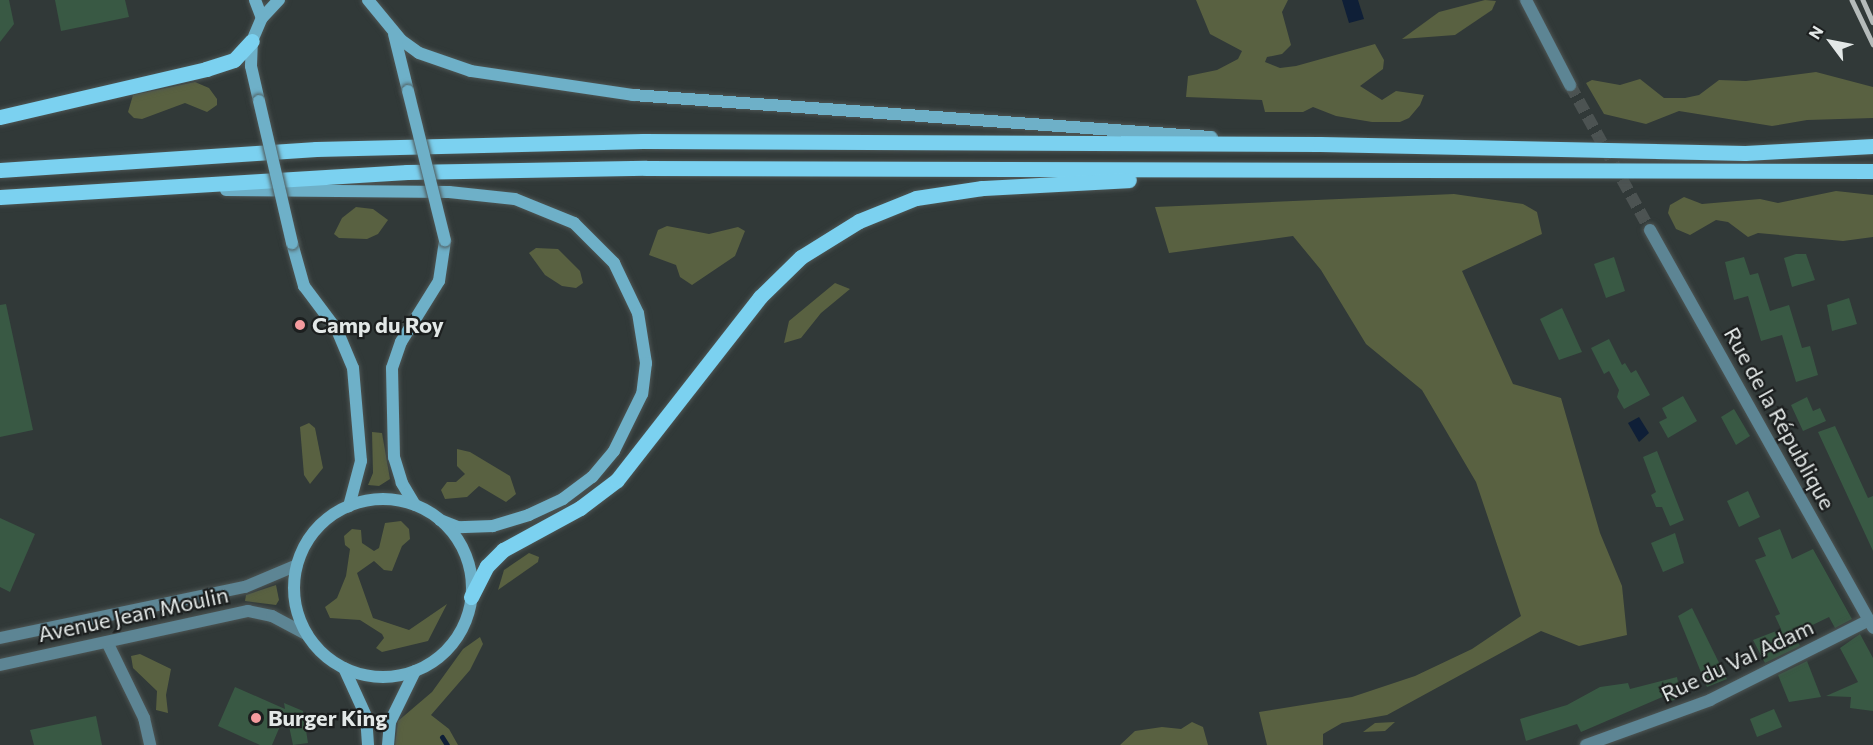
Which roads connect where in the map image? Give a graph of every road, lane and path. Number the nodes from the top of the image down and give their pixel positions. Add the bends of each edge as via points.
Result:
1 (255, 0) edge
2 (279, 0) edge
3 (368, 0) edge
4 (1526, 0) edge
5 (262, 18) junction
6 (393, 30) junction
7 (252, 41) junction
8 (1570, 85) tunnel mouth
9 (0, 117) edge
10 (1320, 144) junction
11 (1873, 146) edge
12 (0, 170) edge
13 (1873, 171) edge
14 (1278, 172) junction
15 (102, 188) junction
16 (0, 197) edge
17 (1650, 230) tunnel mouth
18 (415, 505) junction
19 (349, 506) junction
20 (440, 520) junction
21 (297, 565) junction
22 (471, 597) junction
23 (1871, 618) edge
24 (307, 635) junction
25 (0, 638) edge
26 (107, 642) junction
27 (0, 664) edge
28 (344, 668) junction
29 (415, 671) junction
30 (150, 745) edge
31 (368, 745) edge
32 (388, 745) edge
33 (1586, 745) edge

1 - 5 main road
2 - 5 main road
3 - 6 main road
4 - 8 street
5 - 7 main road
6 - 10 main road via 414,50 440,63 633,95
6 - 18 main road, bridge via 444,242 439,281 400,342 392,368 394,457 402,483
7 - 9 main road via 234,60 206,69
7 - 19 main road, bridge via 251,66 304,286 337,330 353,368 361,461
10 - 11 main road via 1736,153
10 - 12 main road via 494,143 316,149
13 - 14 main road
14 - 15 main road via 622,168 407,172
14 - 22 main road via 982,188 916,198 860,221 801,257 760,297 616,480 580,508 503,550 487,566
15 - 16 main road
15 - 20 main road via 449,192 515,199 574,224 595,242 629,288 644,334 642,394 631,423 592,477 563,500 493,526 458,527
17 - 23 street, Rue de la République
18 - 19 main road via 375,500
18 - 20 main road
19 - 21 main road via 322,523
20 - 22 main road via 463,549
21 - 24 main road via 295,601
21 - 25 street, Avenue Jean Moulin via 245,587
22 - 29 main road via 465,621 453,642 436,659
23 - 33 street, Rue du Val Adam via 1710,700
24 - 26 street, Avenue Jean Moulin via 272,616 248,611
24 - 28 main road via 317,649
26 - 27 street, Avenue Jean Moulin
26 - 30 street via 144,718
28 - 29 main road via 379,677
28 - 31 main road via 366,716
29 - 32 main road via 390,722

